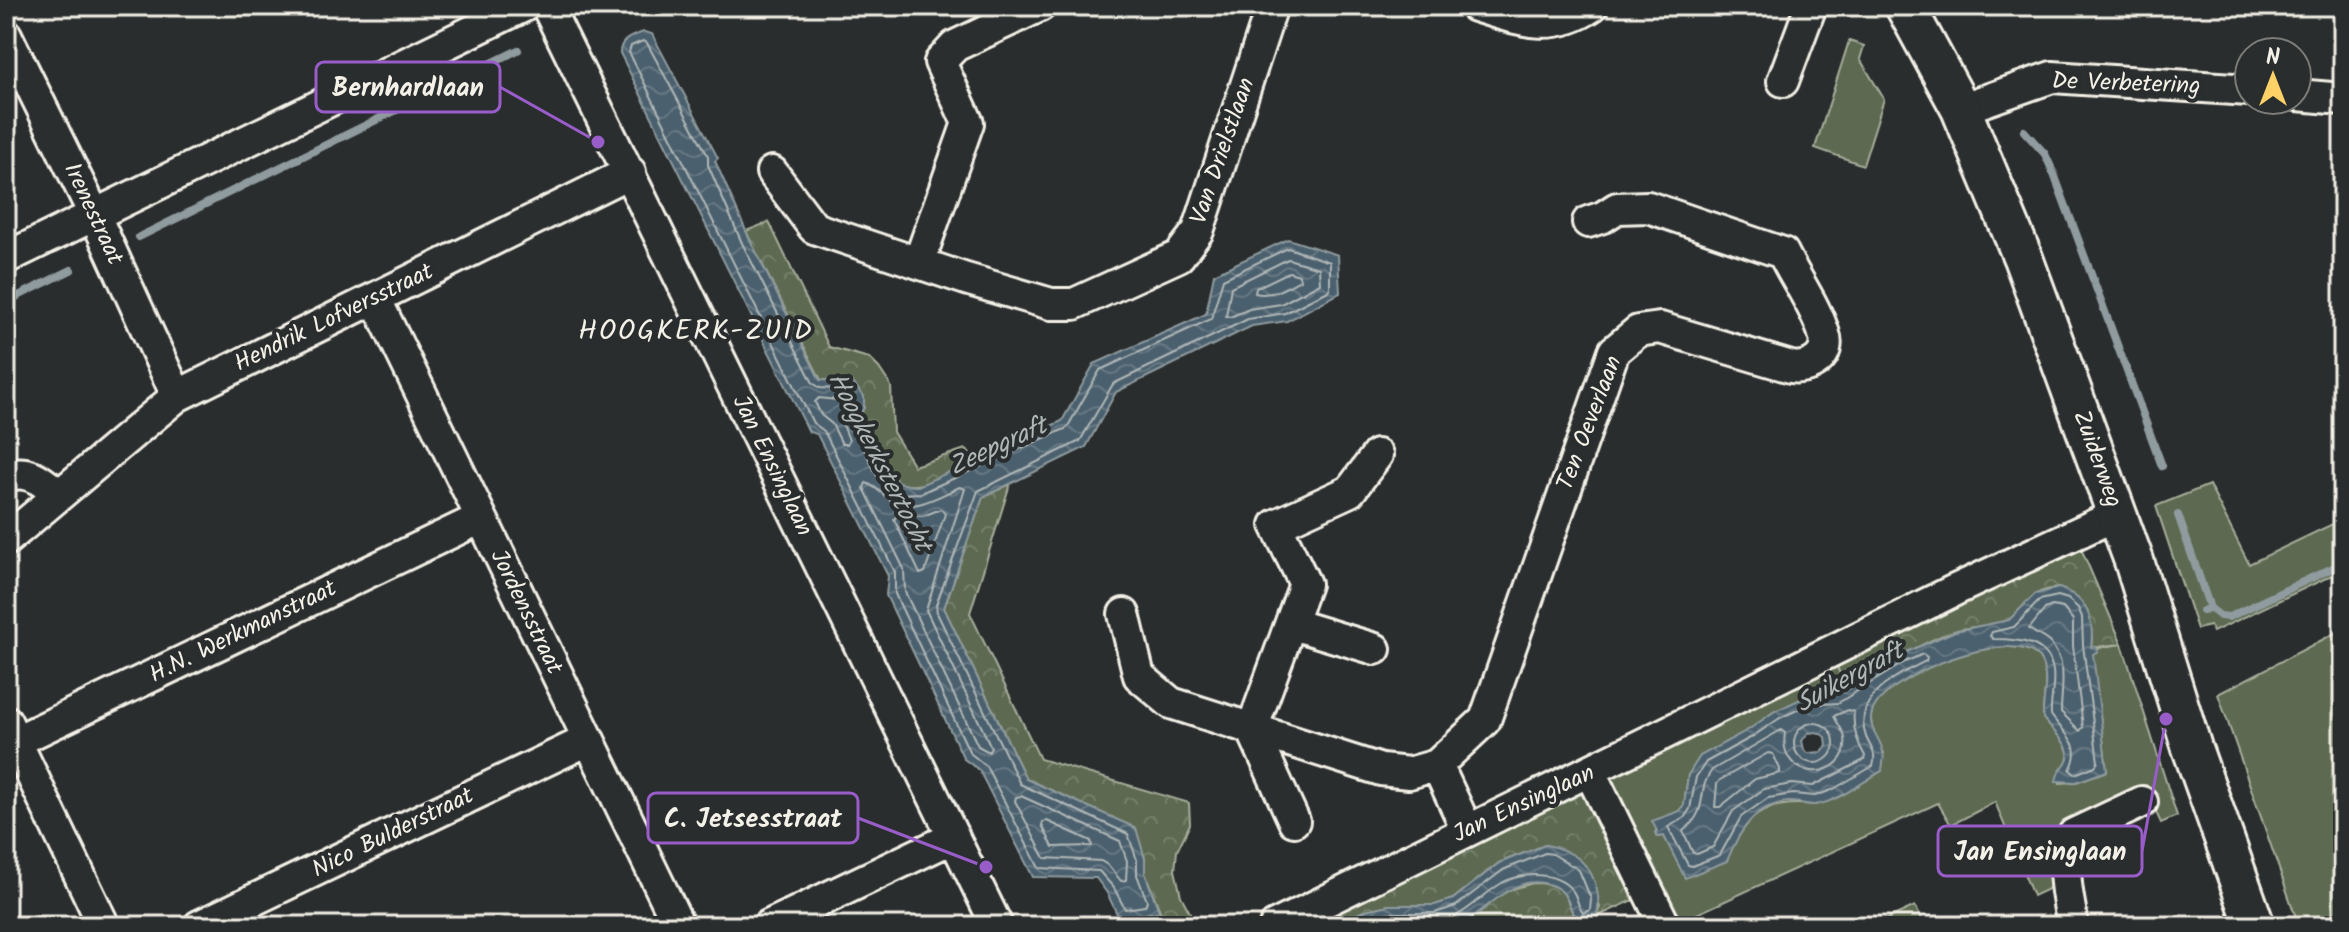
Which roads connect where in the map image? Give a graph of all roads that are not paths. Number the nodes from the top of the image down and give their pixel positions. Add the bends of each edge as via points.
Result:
1 (524, 6) edge
2 (547, 6) edge
3 (1040, 6) edge
4 (1272, 6) edge
5 (1475, 6) edge
6 (1592, 6) edge
7 (1811, 6) edge
8 (1905, 6) edge
9 (6, 35) edge
10 (1783, 81) dead end
11 (2233, 89) edge
12 (2313, 96) edge
13 (2343, 99) edge
14 (1961, 109) junction
15 (630, 172) junction
16 (772, 172) dead end
17 (94, 214) junction
18 (1588, 222) dead end
19 (6, 258) edge
20 (919, 262) junction
21 (375, 298) junction
22 (177, 396) junction
23 (1377, 455) dead end
24 (6, 476) edge
25 (58, 494) junction
26 (2118, 514) junction
27 (481, 518) junction
28 (6, 540) edge
29 (1124, 614) dead end
30 (1292, 624) junction
31 (1375, 649) dead end
32 (1252, 729) junction
33 (9, 736) edge
34 (588, 740) junction
35 (1437, 765) junction
36 (1590, 772) junction
37 (2142, 802) dead end
38 (1294, 821) dead end
39 (1467, 830) junction
40 (954, 837) junction
41 (104, 926) edge
42 (199, 926) edge
43 (679, 926) edge
44 (768, 926) edge
45 (997, 926) edge
46 (1275, 926) edge
47 (1665, 926) edge
48 (2073, 926) edge
49 (2255, 926) edge

1 - 17 street
2 - 15 street, Jan Ensinglaan
3 - 20 street via 955,46 940,62 968,123
4 - 20 street, Van Drielstlaan via 1198,231 1179,256 1074,304 1051,304
5 - 6 street via 1529,22 1553,22
7 - 10 street
8 - 14 street, Zuiderweg
9 - 17 street, Irenestraat
11 - 14 street, De Verbetering via 2052,77
12 - 13 street
14 - 26 street, Zuiderweg
15 - 21 street, Hendrik Lofversstraat
15 - 40 street, Jan Ensinglaan
16 - 20 street, Van Drielstlaan via 814,228
17 - 19 street
17 - 22 street, Irenestraat
18 - 35 street, Ten Oeverlaan via 1617,208 1648,207 1783,253 1824,334 1824,351 1810,366 1791,367 1660,328 1638,331 1614,351 1485,720
21 - 22 street, Hendrik Lofversstraat
21 - 27 street, Jordensstraat
22 - 25 street, Hendrik Lofversstraat
23 - 30 street via 1350,491 1276,525 1305,584
24 - 25 street via 24,471
25 - 28 street, Hendrik Lofversstraat
26 - 36 street, Jan Ensinglaan
26 - 49 street, Zuiderweg
27 - 33 street, H.N. Werkmanstraat
27 - 34 street, Jordensstraat
29 - 32 street via 1139,676 1171,703
30 - 31 street
30 - 32 street
32 - 35 street via 1381,770 1409,773
32 - 38 street
33 - 41 street
34 - 42 street, Nico Bulderstraat
34 - 43 street, Jordensstraat
35 - 39 street
36 - 39 street, Jan Ensinglaan
36 - 47 street
37 - 48 street via 2074,834 2064,874
39 - 46 street, Jan Ensinglaan
40 - 44 street
40 - 45 street, Jan Ensinglaan

